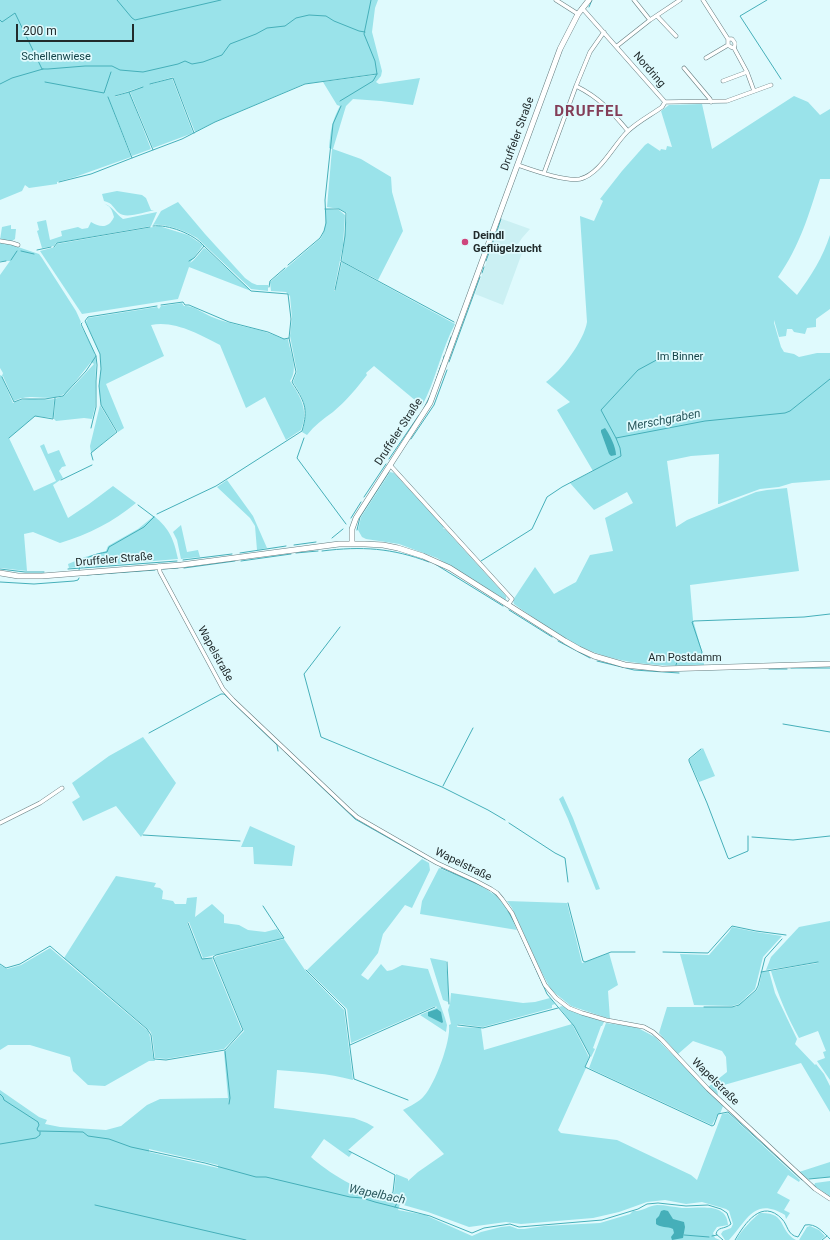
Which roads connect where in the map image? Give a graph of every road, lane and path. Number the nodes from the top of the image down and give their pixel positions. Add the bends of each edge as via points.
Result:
1 (556, 0) edge
2 (589, 0) edge
3 (634, 0) edge
4 (680, 0) edge
5 (703, 0) edge
6 (582, 8) junction
7 (578, 14) junction
8 (657, 16) junction
9 (650, 20) junction
10 (604, 32) junction
11 (676, 36) dead end
12 (728, 39) junction
13 (728, 45) junction
14 (617, 46) junction
15 (734, 48) junction
16 (706, 58) dead end
17 (684, 68) dead end
18 (747, 72) junction
19 (723, 81) dead end
20 (771, 85) dead end
21 (576, 86) junction
22 (754, 91) junction
23 (665, 102) junction
24 (710, 102) junction
25 (628, 131) junction
26 (518, 165) junction
27 (544, 174) junction
28 (0, 241) edge
29 (18, 245) dead end
30 (390, 465) junction
31 (352, 543) junction
32 (159, 566) junction
33 (0, 573) edge
34 (508, 605) junction
35 (830, 664) edge
36 (62, 788) dead end
37 (0, 822) edge
38 (830, 1199) edge

1 - 7 street
2 - 6 street, Druffeler Straße
3 - 9 street
4 - 8 street
5 - 12 street
6 - 7 street, Druffeler Straße
6 - 10 street, Nordring
7 - 26 street, Druffeler Straße via 560,49
8 - 9 street
8 - 11 street
9 - 14 street
10 - 14 street, Nordring
10 - 21 street via 590,52
12 - 13 street
12 - 15 street via 735,41
13 - 15 street
13 - 16 street
14 - 23 street, Nordring
15 - 18 street
17 - 24 street
18 - 19 street
18 - 22 street
20 - 22 street
21 - 25 street via 592,94
21 - 27 street
22 - 24 street via 728,101
23 - 24 street
23 - 25 street, Nordring via 662,107
25 - 27 street, Nordring via 588,176 576,179
26 - 27 street, Nordring
26 - 30 street, Druffeler Straße via 430,403
28 - 29 street
30 - 31 street, Druffeler Straße via 356,518 352,529
30 - 34 street via 512,599
31 - 32 street, Druffeler Straße
31 - 34 street, Am Postdamm via 382,545 423,556 450,568
32 - 33 street, Druffeler Straße via 37,576
32 - 38 street, Wapelstraße via 224,690 348,809 357,817 437,863 497,893 512,913 546,985 556,998 569,1008 582,1013 644,1027 653,1032 708,1089 815,1189
34 - 35 street, Am Postdamm via 579,649 610,661 636,667 675,669
36 - 37 street via 40,803

